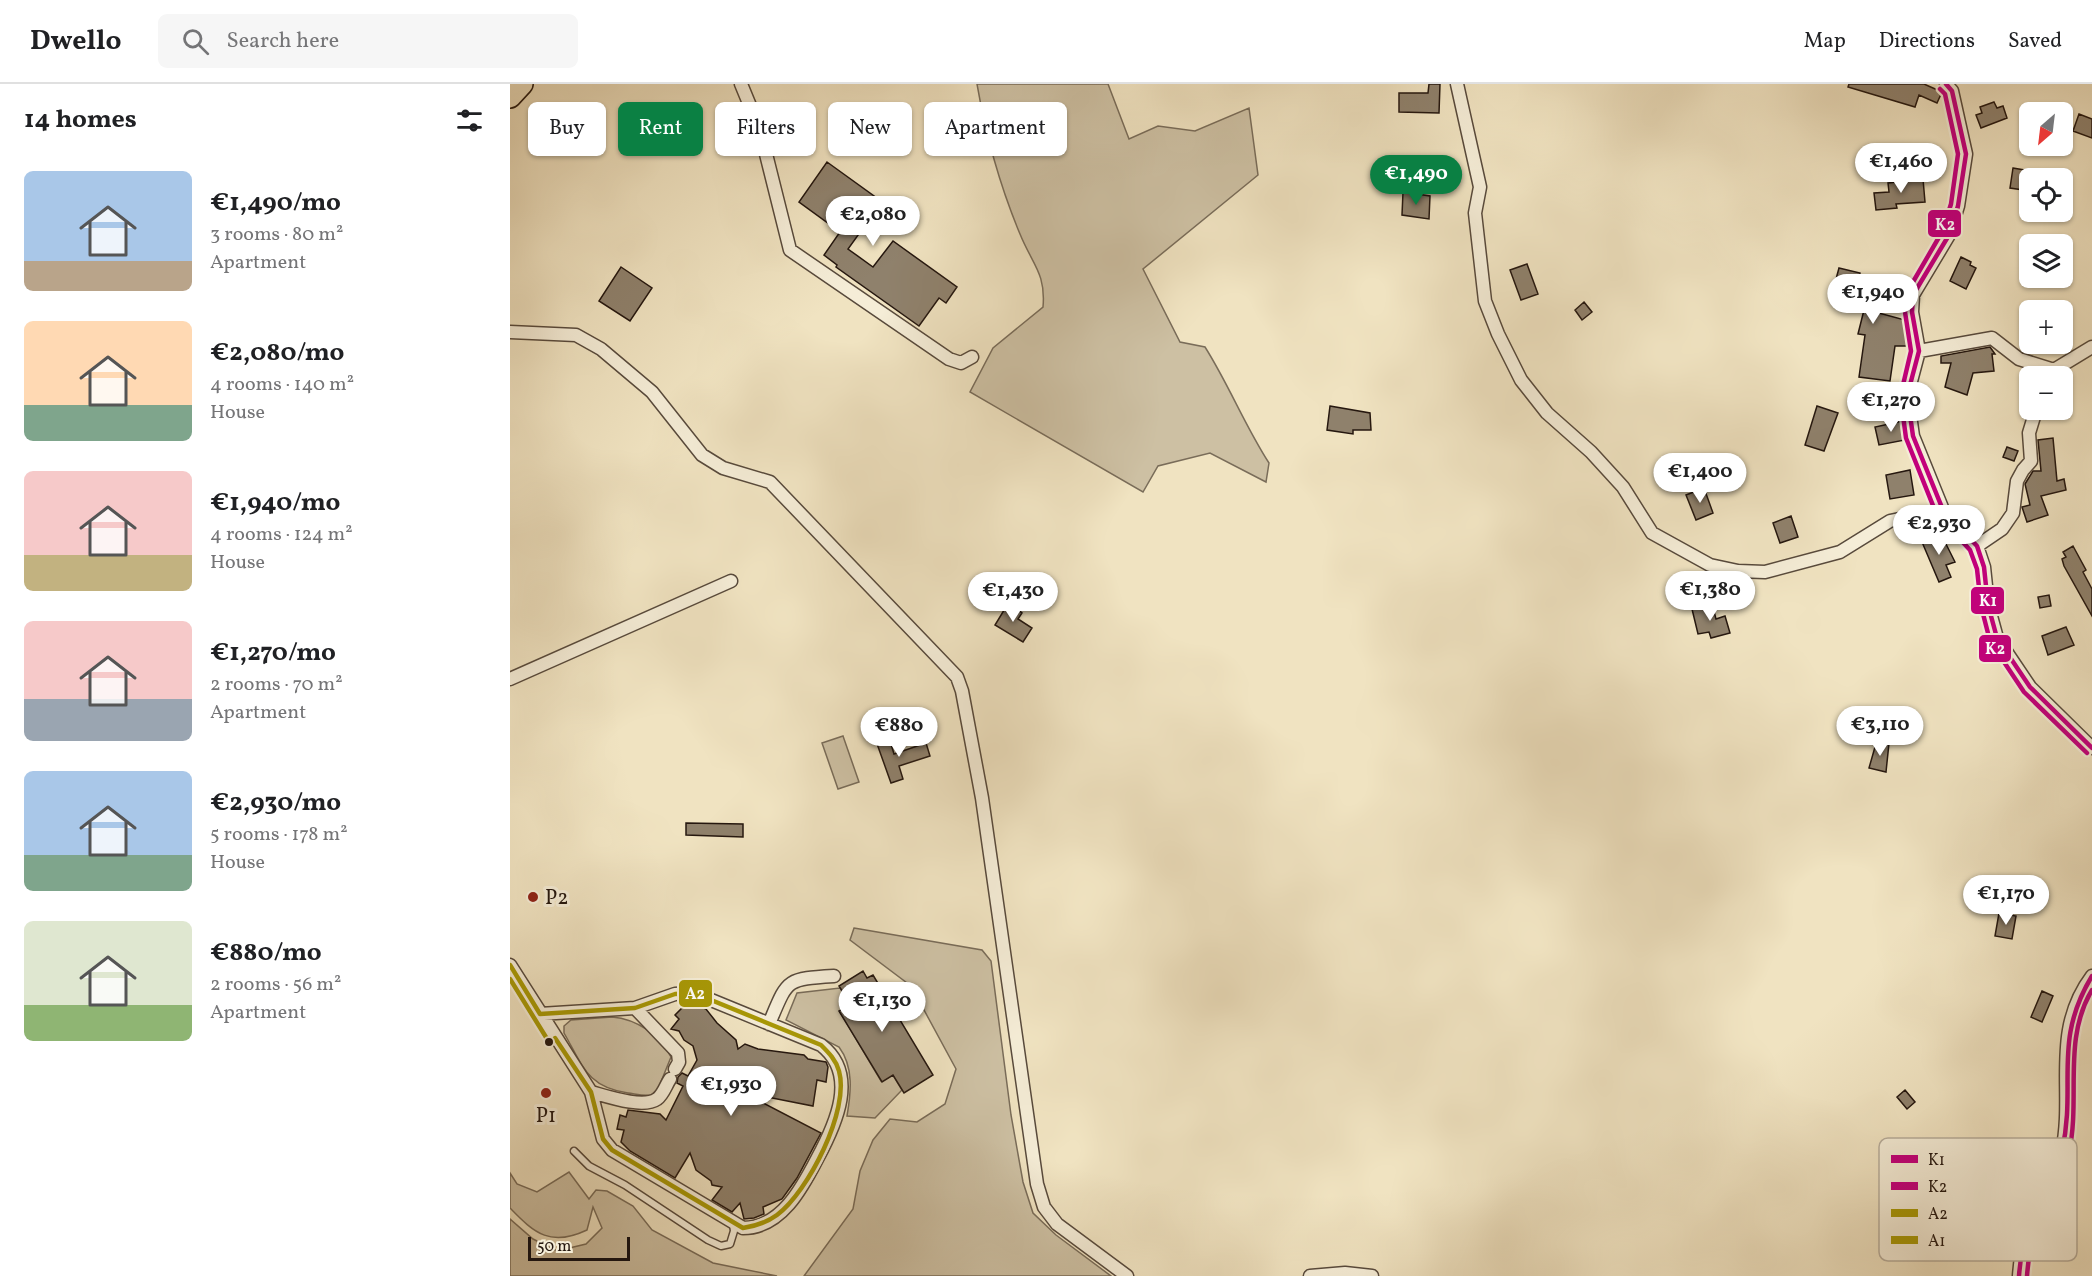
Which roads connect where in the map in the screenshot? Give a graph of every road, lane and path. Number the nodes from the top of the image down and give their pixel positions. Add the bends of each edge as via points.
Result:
1 (522, 84) edge
2 (741, 84) edge
3 (1457, 84) edge
4 (1946, 84) edge
5 (510, 97) edge
6 (510, 332) edge
7 (2092, 346) edge
8 (1919, 351) junction
9 (972, 357) dead end
10 (2036, 366) edge
11 (2062, 366) edge
12 (2033, 420) edge
13 (1943, 510) junction
14 (1977, 546) junction
15 (731, 581) dead end
16 (510, 679) edge
17 (2092, 748) edge
18 (510, 965) edge
19 (834, 976) dead end
20 (2092, 976) edge
21 (635, 1008) junction
22 (540, 1014) junction
23 (769, 1024) junction
24 (591, 1092) junction
25 (2063, 1138) edge
26 (574, 1151) dead end
27 (733, 1224) junction
28 (2020, 1261) edge
29 (1126, 1276) edge
30 (1310, 1276) edge
31 (1372, 1276) edge
32 (2019, 1276) edge

1 - 5 highway
2 - 9 street via 760,130 790,250 949,359 961,363
3 - 13 street via 1480,187 1475,213 1485,301 1498,334 1521,380 1547,413 1623,487 1652,532 1710,565 1764,572 1840,552 1890,521
4 - 8 street via 1952,90 1966,154 1949,235 1913,295
6 - 29 street via 576,335 601,349 652,392 702,455 723,468 770,482 957,677 982,798 1037,1184 1044,1207 1057,1224
7 - 11 street
8 - 10 street via 1992,338 2019,359
8 - 13 street via 1910,385 1913,436
12 - 14 street via 2029,433 2031,461 2018,481 2013,513 2002,529
13 - 14 street
14 - 17 street via 1997,638 2030,687
15 - 16 street
18 - 22 street
19 - 23 street via 798,978 788,984
20 - 25 street via 2072,1020 2067,1042
21 - 22 street
21 - 23 street via 675,994 694,993
21 - 24 street via 678,1053 679,1062 673,1074 659,1097 650,1103
22 - 24 street
23 - 27 street via 821,1045 832,1054 842,1089 838,1113 797,1197 754,1228
24 - 27 street via 603,1139 612,1150
26 - 27 lane via 589,1166 720,1246 729,1244
28 - 32 street
30 - 31 street

